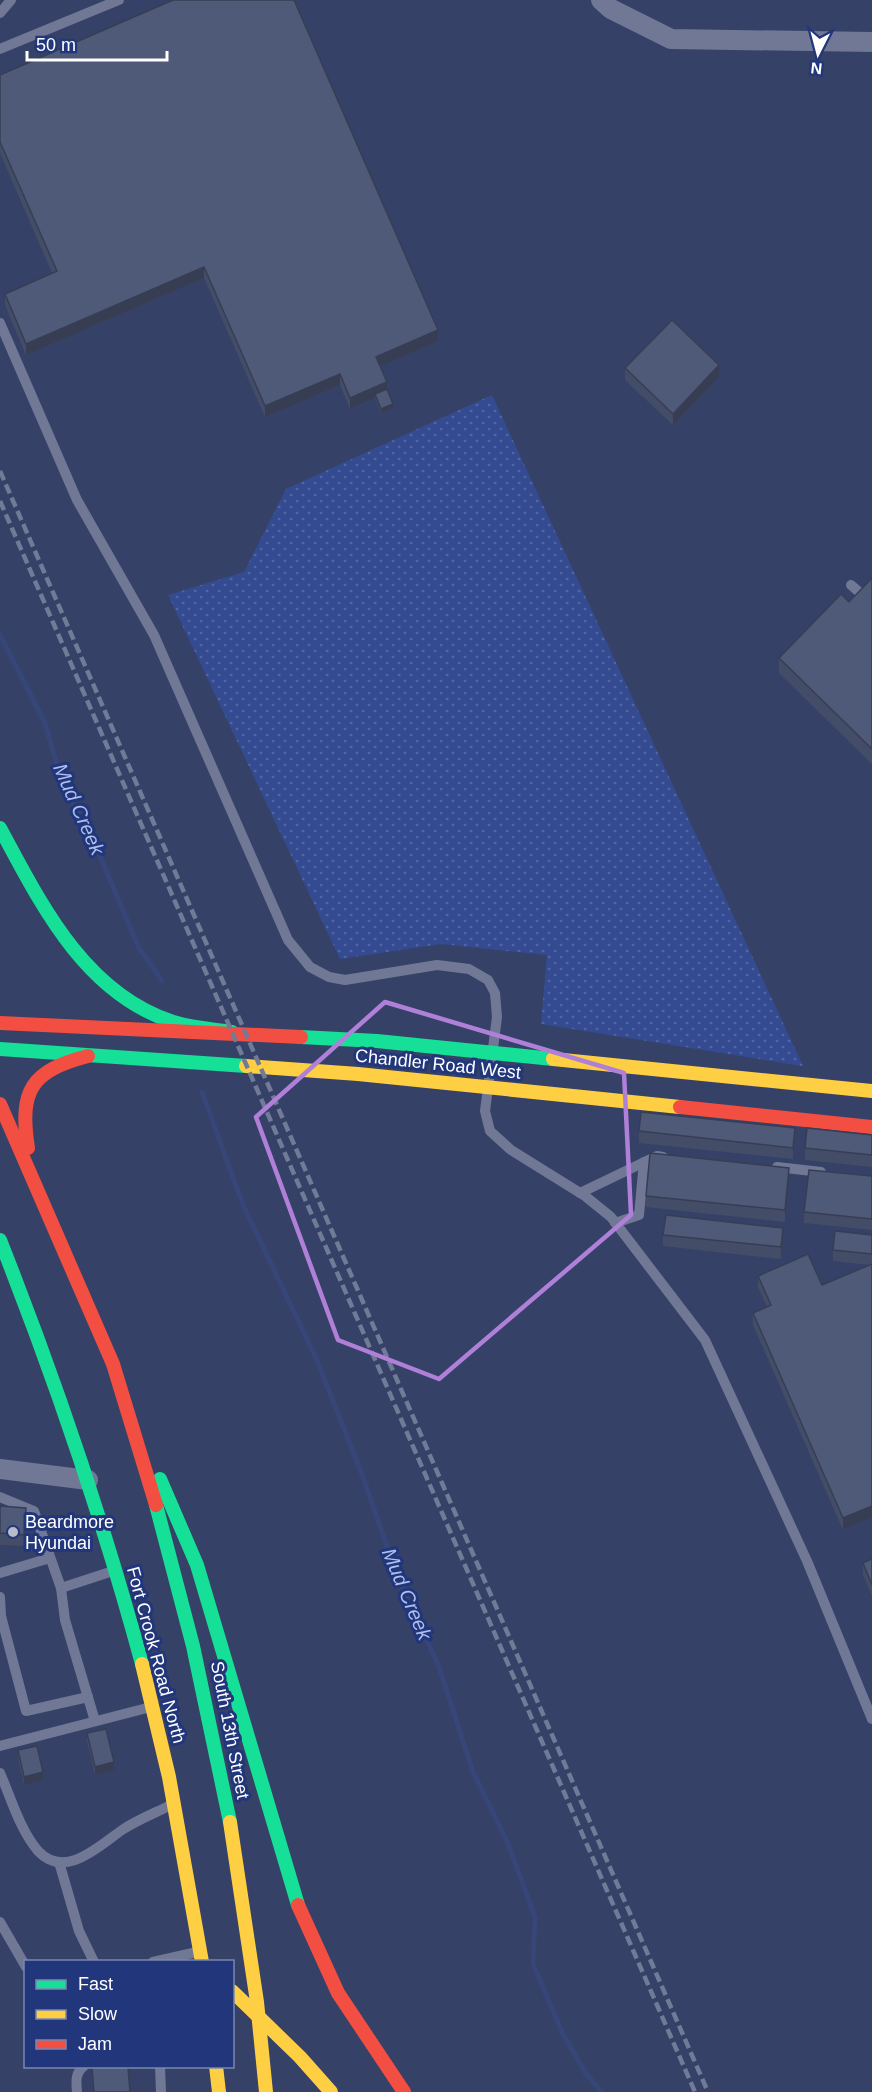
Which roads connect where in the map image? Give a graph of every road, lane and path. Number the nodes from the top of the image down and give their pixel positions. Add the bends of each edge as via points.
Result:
1 (11, 0) edge
2 (119, 0) edge
3 (601, 0) edge
4 (0, 13) edge
5 (872, 42) edge
6 (0, 49) edge
7 (0, 323) edge
8 (851, 585) dead end
9 (867, 599) edge
10 (0, 828) edge
11 (0, 1023) edge
12 (232, 1032) junction
13 (0, 1049) edge
14 (494, 1052) junction
15 (88, 1056) junction
16 (489, 1086) junction
17 (872, 1091) edge
18 (0, 1104) edge
19 (872, 1127) edge
20 (681, 1158) edge
21 (644, 1162) junction
22 (762, 1166) edge
23 (832, 1173) edge
24 (36, 1185) junction
25 (580, 1193) junction
26 (615, 1223) junction
27 (0, 1240) edge
28 (119, 1382) junction
29 (0, 1469) edge
30 (88, 1480) junction
31 (0, 1497) edge
32 (50, 1558) junction
33 (116, 1570) junction
34 (0, 1573) edge
35 (61, 1588) junction
36 (0, 1598) edge
37 (88, 1697) junction
38 (154, 1706) junction
39 (872, 1719) edge
40 (95, 1721) junction
41 (0, 1746) edge
42 (0, 1773) edge
43 (174, 1803) junction
44 (59, 1862) junction
45 (0, 1922) edge
46 (204, 1958) edge
47 (93, 1960) edge
48 (178, 1960) edge
49 (24, 1964) edge
50 (234, 1992) edge
51 (260, 2018) junction
52 (82, 2068) edge
53 (160, 2068) edge
54 (216, 2068) edge
55 (77, 2092) edge
56 (161, 2092) edge
57 (219, 2092) edge
58 (266, 2092) edge
59 (331, 2092) edge
60 (404, 2092) edge

1 - 4 lane
2 - 6 lane
3 - 5 street via 671,39
7 - 14 lane via 77,500 154,635 288,940 310,967 345,980 437,965 469,969 488,980 495,993
8 - 9 lane
10 - 12 main road via 63,937 110,987 129,1002 174,1022
11 - 12 main road, Chandler Road West
12 - 14 main road, Chandler Road West
13 - 15 main road, Chandler Road West
14 - 16 lane
14 - 17 main road, Chandler Road West
15 - 16 main road, Chandler Road West
15 - 24 main road via 45,1070 28,1093 25,1124
16 - 19 main road, Chandler Road West
16 - 25 lane via 485,1111 490,1131 511,1150
18 - 24 main road
20 - 21 lane via 657,1156
21 - 25 lane
21 - 26 lane via 639,1215
22 - 23 lane
24 - 28 main road
25 - 26 lane
26 - 39 lane via 705,1340 807,1561
27 - 30 main road, Fort Crook Road North via 45,1349
28 - 51 main road, South 13th Street via 197,1658 225,1796
28 - 60 main road via 197,1565 292,1891 338,1993
29 - 30 street
30 - 33 main road, Fort Crook Road North
31 - 32 lane via 33,1511
32 - 34 lane
32 - 35 lane
33 - 35 lane
33 - 38 main road, Fort Crook Road North
35 - 37 lane via 65,1620
36 - 37 lane via 1,1616 26,1711
37 - 40 lane
38 - 40 lane
38 - 43 main road, Fort Crook Road North
40 - 41 lane
42 - 44 lane via 34,1845 47,1858
43 - 44 lane via 124,1829 86,1856
43 - 46 main road, Fort Crook Road North
44 - 47 lane via 79,1931
45 - 49 lane
46 - 48 lane
50 - 51 main road
51 - 58 main road, South 13th Street
51 - 59 main road
52 - 55 lane via 76,2079
53 - 56 lane
54 - 57 main road

